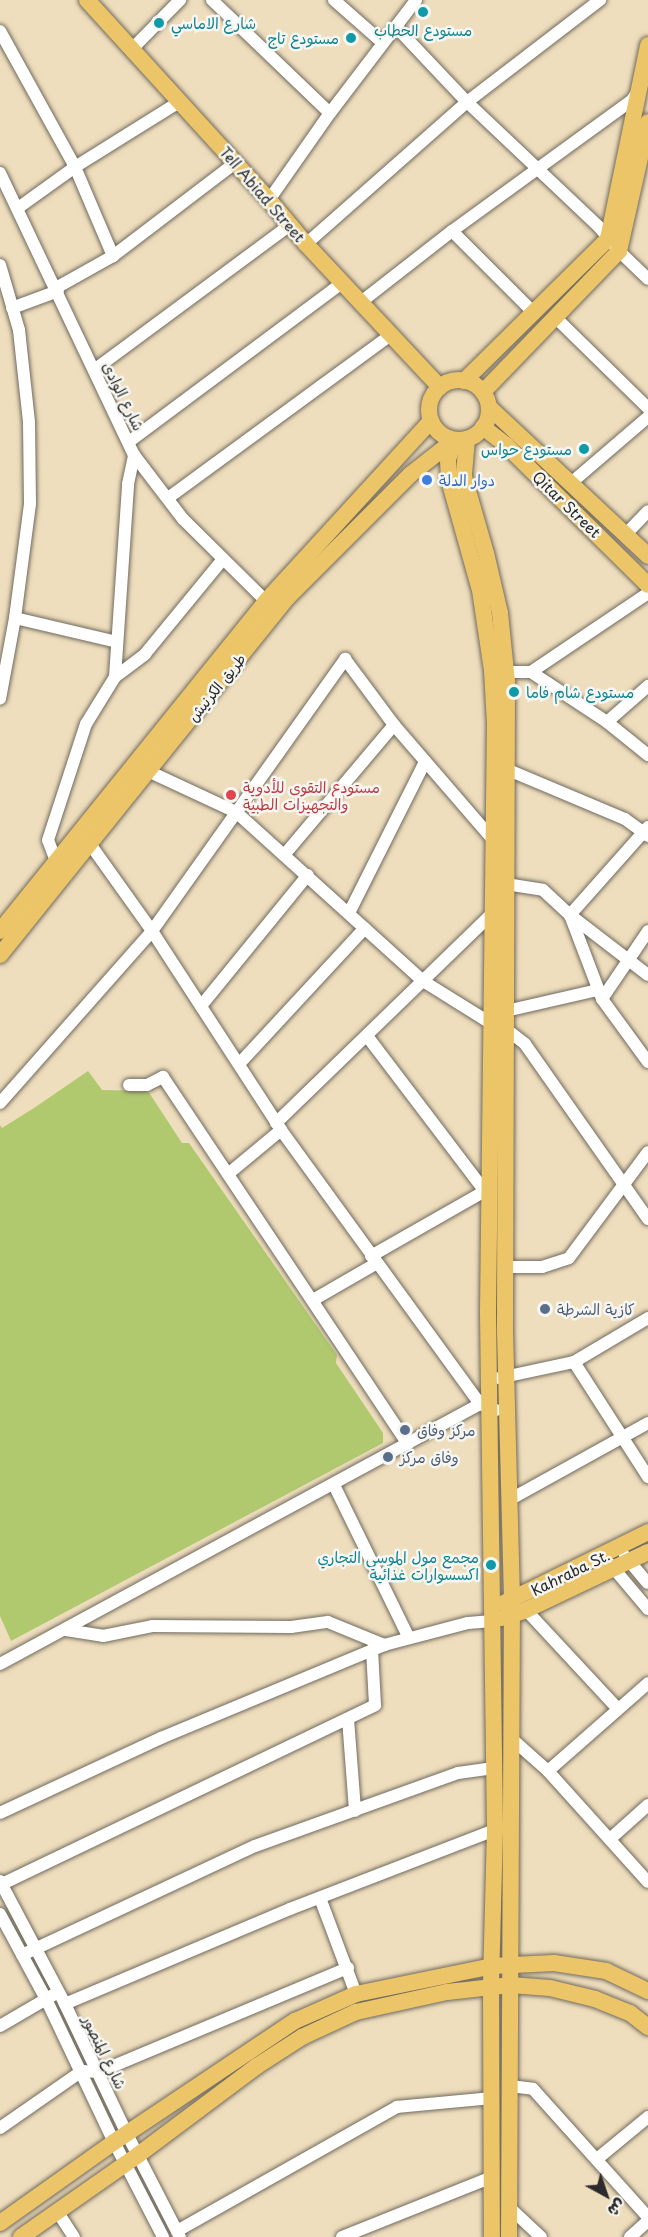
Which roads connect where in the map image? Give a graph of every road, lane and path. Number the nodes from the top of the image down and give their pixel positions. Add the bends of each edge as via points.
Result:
1 (87, 0) edge
2 (180, 0) edge
3 (212, 0) edge
4 (334, 0) edge
5 (416, 0) edge
6 (600, 0) edge
7 (396, 27) junction
8 (0, 31) edge
9 (383, 43) junction
10 (648, 45) edge
11 (132, 49) junction
12 (638, 92) junction
13 (179, 102) junction
14 (467, 102) junction
15 (330, 112) junction
16 (648, 122) edge
17 (235, 163) junction
18 (75, 167) junction
19 (537, 167) junction
20 (0, 173) edge
21 (3, 187) edge
22 (270, 200) junction
23 (18, 208) junction
24 (290, 225) junction
25 (452, 231) junction
26 (306, 244) junction
27 (614, 245) junction
28 (113, 256) junction
29 (0, 267) edge
30 (648, 279) edge
31 (343, 282) junction
32 (57, 289) junction
33 (361, 302) junction
34 (12, 308) junction
35 (534, 313) junction
36 (555, 317) junction
37 (391, 335) junction
38 (94, 370) junction
39 (464, 381) junction
40 (440, 387) junction
41 (486, 400) junction
42 (648, 408) edge
43 (648, 417) edge
44 (431, 421) junction
45 (483, 427) junction
46 (461, 439) junction
47 (130, 441) junction
48 (134, 455) junction
49 (571, 483) junction
50 (168, 498) junction
51 (648, 511) edge
52 (625, 534) junction
53 (648, 556) edge
54 (223, 558) junction
55 (648, 585) edge
56 (648, 594) edge
57 (266, 601) junction
58 (15, 618) junction
59 (117, 642) junction
60 (506, 672) junction
61 (531, 672) junction
62 (115, 677) junction
63 (648, 686) edge
64 (0, 699) edge
65 (606, 722) junction
66 (394, 725) junction
67 (648, 755) edge
68 (425, 762) junction
69 (506, 769) junction
70 (148, 771) junction
71 (236, 812) junction
72 (646, 832) edge
73 (85, 837) junction
74 (494, 841) junction
75 (285, 854) junction
76 (56, 861) junction
77 (308, 875) junction
78 (506, 884) junction
79 (349, 912) junction
80 (493, 913) junction
81 (570, 915) junction
82 (365, 928) junction
83 (0, 931) edge
84 (152, 931) junction
85 (648, 931) edge
86 (0, 955) edge
87 (628, 960) junction
88 (648, 975) edge
89 (423, 981) junction
90 (600, 995) junction
91 (201, 1006) junction
92 (506, 1011) junction
93 (499, 1027) junction
94 (366, 1036) junction
95 (648, 1062) edge
96 (239, 1064) junction
97 (129, 1085) dead end
98 (0, 1103) edge
99 (278, 1126) junction
100 (648, 1152) edge
101 (228, 1174) junction
102 (625, 1186) junction
103 (487, 1195) junction
104 (648, 1220) edge
105 (374, 1259) junction
106 (505, 1267) junction
107 (313, 1300) junction
108 (648, 1318) edge
109 (574, 1362) junction
110 (498, 1378) junction
111 (485, 1407) junction
112 (507, 1411) junction
113 (648, 1423) edge
114 (623, 1438) junction
115 (408, 1444) junction
116 (648, 1477) edge
117 (334, 1485) junction
118 (510, 1500) junction
119 (648, 1532) edge
120 (620, 1547) junction
121 (648, 1552) edge
122 (608, 1562) junction
123 (629, 1562) junction
124 (648, 1583) edge
125 (516, 1608) junction
126 (648, 1609) edge
127 (492, 1615) junction
128 (66, 1630) junction
129 (409, 1638) junction
130 (378, 1648) junction
131 (0, 1664) edge
132 (648, 1683) edge
133 (617, 1708) junction
134 (348, 1719) junction
135 (512, 1739) junction
136 (494, 1768) junction
137 (548, 1770) junction
138 (648, 1805) edge
139 (355, 1811) junction
140 (0, 1813) edge
141 (495, 1830) junction
142 (610, 1839) junction
143 (648, 1882) edge
144 (0, 1883) edge
145 (320, 1898) junction
146 (4, 1901) edge
147 (0, 1914) edge
148 (35, 1948) junction
149 (22, 1954) junction
150 (511, 1965) junction
151 (492, 1966) junction
152 (348, 1968) junction
153 (491, 1985) junction
154 (510, 1985) junction
155 (59, 1991) junction
156 (648, 1991) edge
157 (356, 1994) junction
158 (46, 1999) junction
159 (65, 2004) junction
160 (0, 2026) edge
161 (648, 2027) edge
162 (82, 2071) junction
163 (99, 2072) junction
164 (510, 2086) junction
165 (492, 2098) junction
166 (648, 2117) edge
167 (0, 2128) edge
168 (120, 2138) junction
169 (597, 2159) junction
170 (132, 2160) junction
171 (492, 2177) junction
172 (509, 2207) junction
173 (57, 2211) junction
174 (2, 2216) edge
175 (648, 2219) edge
176 (178, 2234) edge
177 (21, 2237) edge
178 (74, 2237) edge
179 (163, 2237) edge
180 (342, 2237) edge
181 (492, 2237) edge
182 (509, 2237) edge
183 (540, 2237) edge
184 (630, 2237) edge

1 - 11 main road, Tell Abiad Street
2 - 11 street
3 - 15 street
4 - 9 street
5 - 7 street
6 - 14 street
7 - 9 street
7 - 14 street
8 - 18 street
9 - 15 street
10 - 12 main road
11 - 13 main road, Tell Abiad Street
12 - 19 street
12 - 27 main road
13 - 17 main road, Tell Abiad Street
13 - 18 street
14 - 19 street
14 - 26 street
15 - 22 street
16 - 27 main road
17 - 22 main road, Tell Abiad Street
17 - 28 street
18 - 23 street
18 - 28 street
19 - 25 street
19 - 27 street
20 - 21 street, شارع الوادى
21 - 23 street, شارع الوادى
22 - 24 main road, Tell Abiad Street
23 - 32 street, شارع الوادى
24 - 26 main road, Tell Abiad Street
24 - 38 street
25 - 33 street
25 - 35 street
26 - 31 main road, Tell Abiad Street
27 - 30 street
27 - 35 main road
27 - 36 main road
28 - 32 street
29 - 34 street
31 - 33 main road, Tell Abiad Street
31 - 47 street
32 - 34 street
32 - 38 street, شارع الوادى
33 - 37 main road, Tell Abiad Street
34 - 58 street via 19,330 29,422 30,504
35 - 39 main road
36 - 41 main road
36 - 42 street
37 - 40 main road, Tell Abiad Street
37 - 50 street
38 - 47 street, شارع الوادى
39 - 40 main road
39 - 41 main road
40 - 44 main road via 430,403
41 - 45 main road
41 - 49 main road, Qitar Street
43 - 49 street
44 - 46 main road via 441,434
44 - 57 main road, طريق الكرنيش
45 - 46 main road
45 - 55 main road, Qitar Street
46 - 60 main road via 464,477 500,613
46 - 70 main road, طريق الكرنيش via 411,474 287,598
46 - 74 main road via 448,460 449,480 480,590 492,670
47 - 48 street, شارع الوادى
48 - 50 street, شارع الوادى
48 - 59 street via 128,484
49 - 52 main road, Qitar Street
50 - 54 street, شارع الوادى via 183,519
51 - 52 street
52 - 53 main road, Qitar Street
54 - 57 street, شارع الوادى
54 - 62 street via 145,654
56 - 61 street
57 - 73 main road, طريق الكرنيش
58 - 59 street
58 - 64 street
59 - 62 street
60 - 61 street
60 - 69 main road
61 - 65 street
62 - 76 street via 86,724 48,840
63 - 65 street
65 - 67 street
66 - 68 street
66 - 71 street via 345,659
66 - 75 street
68 - 74 street
68 - 79 street
69 - 72 street via 625,819
69 - 78 main road
70 - 71 street
70 - 73 main road, طريق الكرنيش
71 - 75 street
71 - 84 street
72 - 81 street
73 - 76 main road, طريق الكرنيش
73 - 84 street
73 - 86 main road, طريق الكرنيش
74 - 80 main road
75 - 77 street
76 - 83 main road, طريق الكرنيش
77 - 79 street
77 - 91 street
78 - 81 street via 543,890
78 - 92 main road
79 - 82 street
80 - 89 street
80 - 93 main road
81 - 87 street
81 - 90 street
82 - 89 street
82 - 96 street
84 - 91 street
84 - 98 street
85 - 87 street
87 - 88 street
87 - 90 street
89 - 93 street
89 - 94 street
90 - 92 street
90 - 95 street
91 - 96 street
92 - 93 main road
93 - 102 street via 525,1044
93 - 103 main road
93 - 106 main road
94 - 99 street
94 - 103 street
96 - 99 street
97 - 101 street via 147,1084 163,1077
99 - 101 street
99 - 105 street
100 - 102 street
101 - 107 street
102 - 104 street
102 - 106 street via 568,1258 542,1267
103 - 105 street
103 - 110 main road
105 - 107 street
105 - 111 street
106 - 110 main road
107 - 115 street
108 - 109 street
109 - 110 street
109 - 114 street
110 - 111 main road
110 - 112 main road
111 - 112 street
111 - 115 street
111 - 127 main road
112 - 118 main road
113 - 114 street
114 - 116 street
114 - 118 street
115 - 117 street
117 - 128 street
117 - 129 street
118 - 125 main road
119 - 120 main road, Kahraba St.
120 - 122 main road, Kahraba St.
120 - 123 street
121 - 123 main road, Kahraba St.
122 - 123 main road, Kahraba St.
122 - 125 main road, Kahraba St.
122 - 126 street
123 - 124 street
125 - 127 main road, Kahraba St.
125 - 133 street
125 - 135 main road
127 - 129 street
127 - 136 main road
128 - 130 street via 103,1636 152,1626 291,1627 328,1622
128 - 131 street
129 - 130 street
130 - 134 street via 375,1705
130 - 140 street via 161,1738
132 - 133 street
133 - 137 street
134 - 139 street
134 - 144 street
135 - 137 street
135 - 150 main road
136 - 139 street via 458,1773
136 - 141 main road
137 - 142 street
138 - 142 street
139 - 148 street via 255,1846
141 - 145 street
141 - 151 main road
142 - 143 street
144 - 146 street, شارع المنصور
145 - 152 street
145 - 159 street
146 - 148 street, شارع المنصور
147 - 149 street, شارع المنصور
148 - 149 street
148 - 155 street, شارع المنصور
149 - 158 street, شارع المنصور
150 - 151 main road
150 - 154 main road
150 - 156 main road via 554,1963 606,1971
151 - 153 main road
151 - 157 main road
152 - 157 street
152 - 163 street
153 - 154 main road
153 - 165 main road
153 - 170 main road via 356,2012 302,2037
154 - 161 main road via 550,1988 595,1998 630,2013
154 - 164 main road
155 - 158 street
155 - 159 street, شارع المنصور
157 - 168 main road via 295,2021
158 - 160 street
158 - 162 street, شارع المنصور
159 - 163 street, شارع المنصور
162 - 163 street
162 - 167 street
162 - 168 street, شارع المنصور
163 - 168 street, شارع المنصور
164 - 169 street via 533,2090
164 - 172 main road
165 - 171 main road
165 - 176 street via 397,2107
166 - 169 street
168 - 170 street, شارع المنصور
168 - 174 main road
169 - 175 street
170 - 173 main road
170 - 176 street, شارع المنصور
170 - 179 street, شارع المنصور
171 - 180 street
171 - 181 main road
172 - 182 main road
172 - 183 street
173 - 177 main road
173 - 178 street
175 - 184 street

